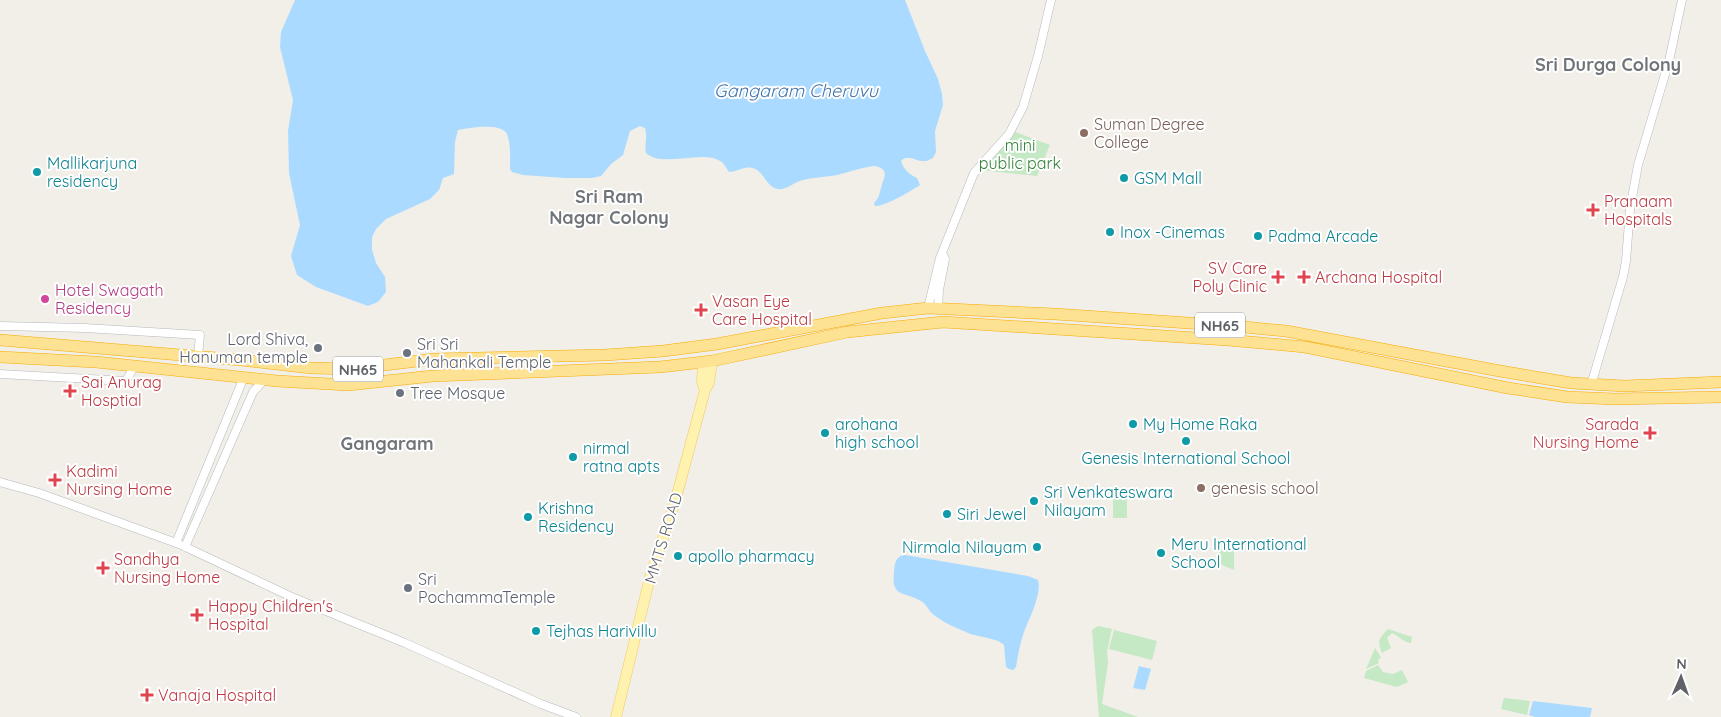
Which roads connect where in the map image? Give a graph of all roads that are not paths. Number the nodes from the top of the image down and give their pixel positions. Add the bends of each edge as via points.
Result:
1 (1051, 0) edge
2 (1682, 0) edge
3 (933, 309) junction
4 (829, 322) junction
5 (817, 324) junction
6 (0, 326) edge
7 (832, 336) junction
8 (820, 338) junction
9 (0, 340) edge
10 (88, 347) junction
11 (198, 356) junction
12 (0, 357) edge
13 (86, 362) junction
14 (708, 362) junction
15 (135, 366) junction
16 (1476, 367) junction
17 (1490, 369) junction
18 (0, 374) edge
19 (265, 379) junction
20 (1473, 381) junction
21 (242, 382) junction
22 (1721, 382) edge
23 (1487, 384) junction
24 (1592, 385) junction
25 (253, 392) junction
26 (1721, 396) edge
27 (207, 468) junction
28 (218, 472) junction
29 (0, 482) edge
30 (176, 543) junction
31 (185, 547) junction
32 (576, 717) edge
33 (616, 717) edge

1 - 3 street via 1023,107 1009,134 974,173 947,238 940,258
2 - 24 street via 1669,61 1638,165 1630,209 1626,266
3 - 4 highway, NH65
3 - 16 highway, NH65 via 1278,330
4 - 5 highway, NH65
4 - 7 highway
5 - 8 highway
5 - 11 highway, NH65 via 717,344 664,350 606,355 427,360 352,369
6 - 11 street via 200,335
7 - 8 highway, NH65
7 - 20 highway, NH65 via 943,322 1228,340 1305,347
8 - 14 highway, NH65
9 - 10 highway, NH65
10 - 11 highway, NH65
10 - 13 highway
12 - 13 highway, NH65
13 - 15 highway, NH65
14 - 19 highway, NH65 via 660,368 433,376 348,386
14 - 33 main road, MMTS ROAD via 709,383 650,577
15 - 18 street via 126,381
15 - 21 highway, NH65
16 - 17 highway, NH65
16 - 20 highway
17 - 23 highway
17 - 24 highway, NH65
19 - 21 highway, NH65
19 - 25 street
20 - 23 highway, NH65
21 - 25 street
21 - 27 street
22 - 24 highway, NH65
23 - 26 highway, NH65 via 1592,398
25 - 28 street
27 - 28 street
27 - 30 street
28 - 31 street
29 - 30 street
30 - 31 street
31 - 32 street via 294,598

